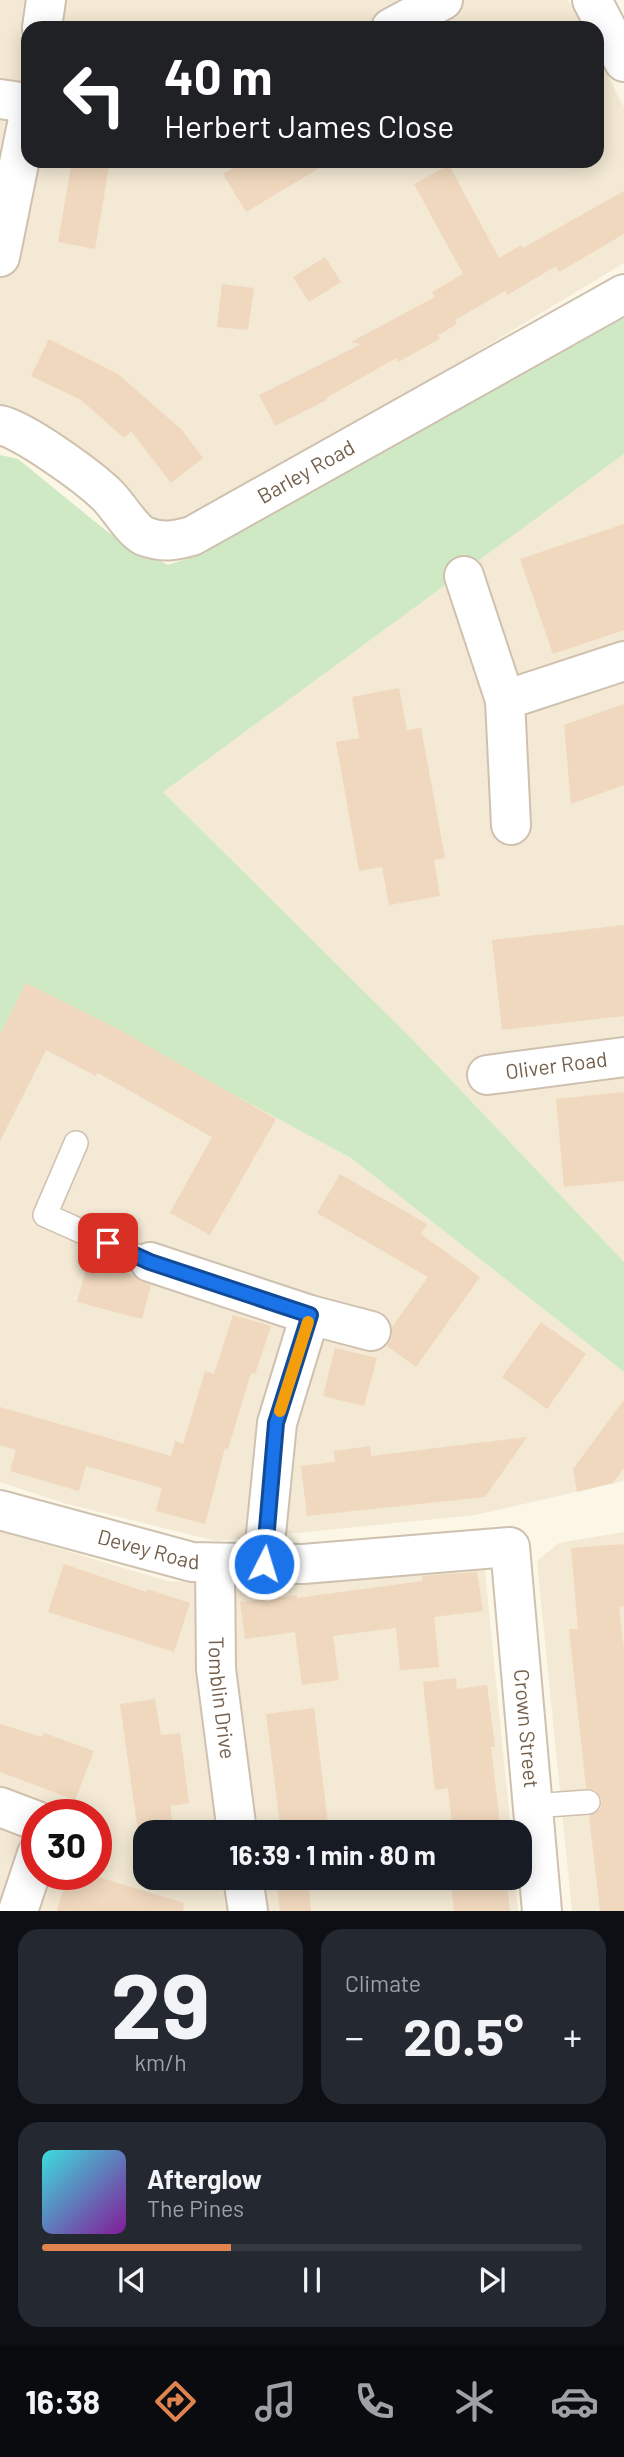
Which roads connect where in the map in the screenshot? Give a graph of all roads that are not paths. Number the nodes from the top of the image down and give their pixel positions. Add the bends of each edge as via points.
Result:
1 (46, 0) edge
2 (443, 0) edge
3 (592, 0) edge
4 (43, 21) edge
5 (404, 21) edge
6 (603, 21) edge
7 (604, 23) edge
8 (624, 62) edge
9 (0, 99) edge
10 (21, 102) edge
11 (21, 154) edge
12 (0, 257) edge
13 (624, 294) edge
14 (0, 425) edge
15 (464, 576) dead end
16 (624, 661) edge
17 (505, 700) junction
18 (512, 825) dead end
19 (624, 1057) edge
20 (487, 1075) dead end
21 (76, 1143) dead end
22 (150, 1262) joint
23 (310, 1315) junction
24 (371, 1331) dead end
25 (0, 1510) edge
26 (510, 1547) joint
27 (215, 1563) junction
28 (264, 1564) junction
29 (588, 1802) dead end
30 (533, 1806) junction
31 (0, 1807) edge
32 (21, 1815) edge
33 (235, 1820) edge
34 (25, 1890) edge
35 (245, 1890) edge
36 (18, 1911) edge
37 (248, 1911) edge
38 (542, 1911) edge

1 - 4 street
2 - 5 street
3 - 6 street
7 - 8 street
9 - 10 street
11 - 12 street
13 - 14 street, Barley Road via 192,536 171,542 142,535 107,495 44,448
15 - 17 street
16 - 17 street
17 - 18 street
19 - 20 street, Oliver Road
21 - 22 lane via 45,1215
22 - 23 street
23 - 24 street
23 - 28 street via 276,1423
25 - 27 street, Devey Road via 192,1562
26 - 28 street, Devey Road
26 - 30 street, Crown Street
27 - 28 street, Devey Road
27 - 33 street, Tomblin Drive via 216,1669
29 - 30 lane
30 - 38 street, Crown Street
31 - 32 street
34 - 36 street
35 - 37 street

